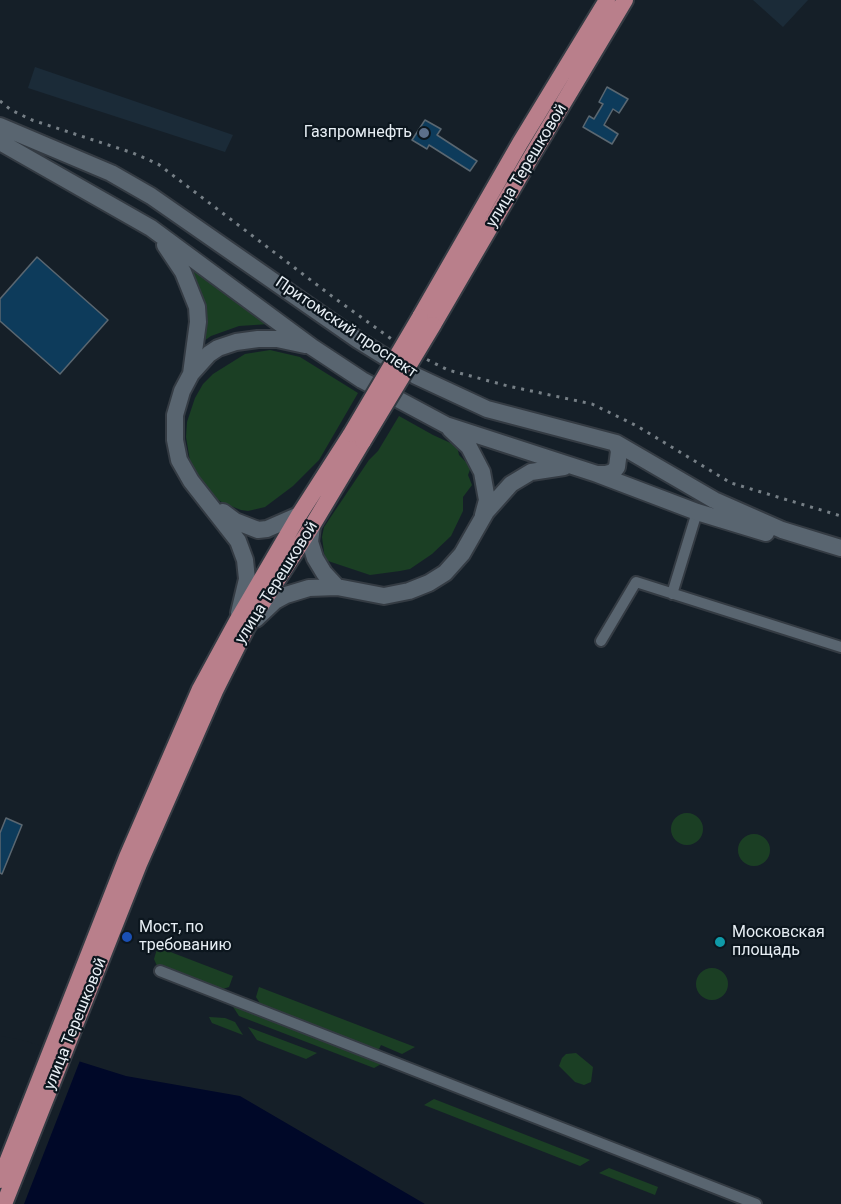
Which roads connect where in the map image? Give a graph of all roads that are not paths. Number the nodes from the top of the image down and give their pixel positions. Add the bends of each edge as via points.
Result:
1 (607, 0) edge
2 (626, 0) edge
3 (0, 126) edge
4 (0, 142) edge
5 (111, 173) junction
6 (92, 194) junction
7 (151, 228) junction
8 (426, 321) junction
9 (312, 347) junction
10 (191, 374) junction
11 (446, 425) junction
12 (357, 438) junction
13 (616, 443) junction
14 (574, 467) junction
15 (597, 474) junction
16 (201, 494) junction
17 (697, 512) junction
18 (299, 515) junction
19 (482, 518) junction
20 (312, 526) junction
21 (841, 548) edge
22 (841, 556) edge
23 (337, 587) junction
24 (672, 594) junction
25 (242, 624) junction
26 (601, 641) dead end
27 (841, 647) edge
28 (160, 971) dead end
29 (88, 976) junction
30 (0, 1180) edge
31 (4, 1204) edge
32 (756, 1204) edge

1 - 8 main road, улица Терешковой via 520,143
2 - 8 main road, улица Терешковой
3 - 5 main road, Притомский проспект
4 - 6 main road, Притомский проспект
5 - 6 main road via 97,172 91,176
5 - 13 main road, Притомский проспект via 151,196 416,376 488,409
6 - 7 main road, Притомский проспект
7 - 9 main road, Притомский проспект
7 - 10 main road via 175,258 194,295 198,322
8 - 12 main road, улица Терешковой, bridge
9 - 10 main road via 277,339 236,342 209,354
9 - 11 main road, Притомский проспект via 362,380
10 - 16 main road via 175,415 175,440 179,460
11 - 14 main road, Притомский проспект
11 - 19 main road via 469,447 482,472 487,500
12 - 18 main road, улица Терешковой
12 - 20 main road, улица Терешковой
13 - 15 main road via 617,467 613,472
13 - 21 main road, Притомский проспект via 714,500 782,530
14 - 15 main road, Притомский проспект
14 - 19 main road via 525,474 511,484
15 - 17 main road, Притомский проспект
16 - 18 main road via 235,521 258,530 267,530
16 - 25 main road via 238,541 245,560
17 - 22 main road, Притомский проспект
17 - 24 street
18 - 25 main road, улица Терешковой
19 - 23 main road via 462,554 445,573 429,583 384,596
20 - 23 main road via 310,542 315,558
20 - 25 main road, улица Терешковой
23 - 25 main road via 309,588 286,595
24 - 26 street via 636,582
24 - 27 street
25 - 29 main road, улица Терешковой
28 - 32 street
29 - 30 main road, улица Терешковой
29 - 31 main road, улица Терешковой

